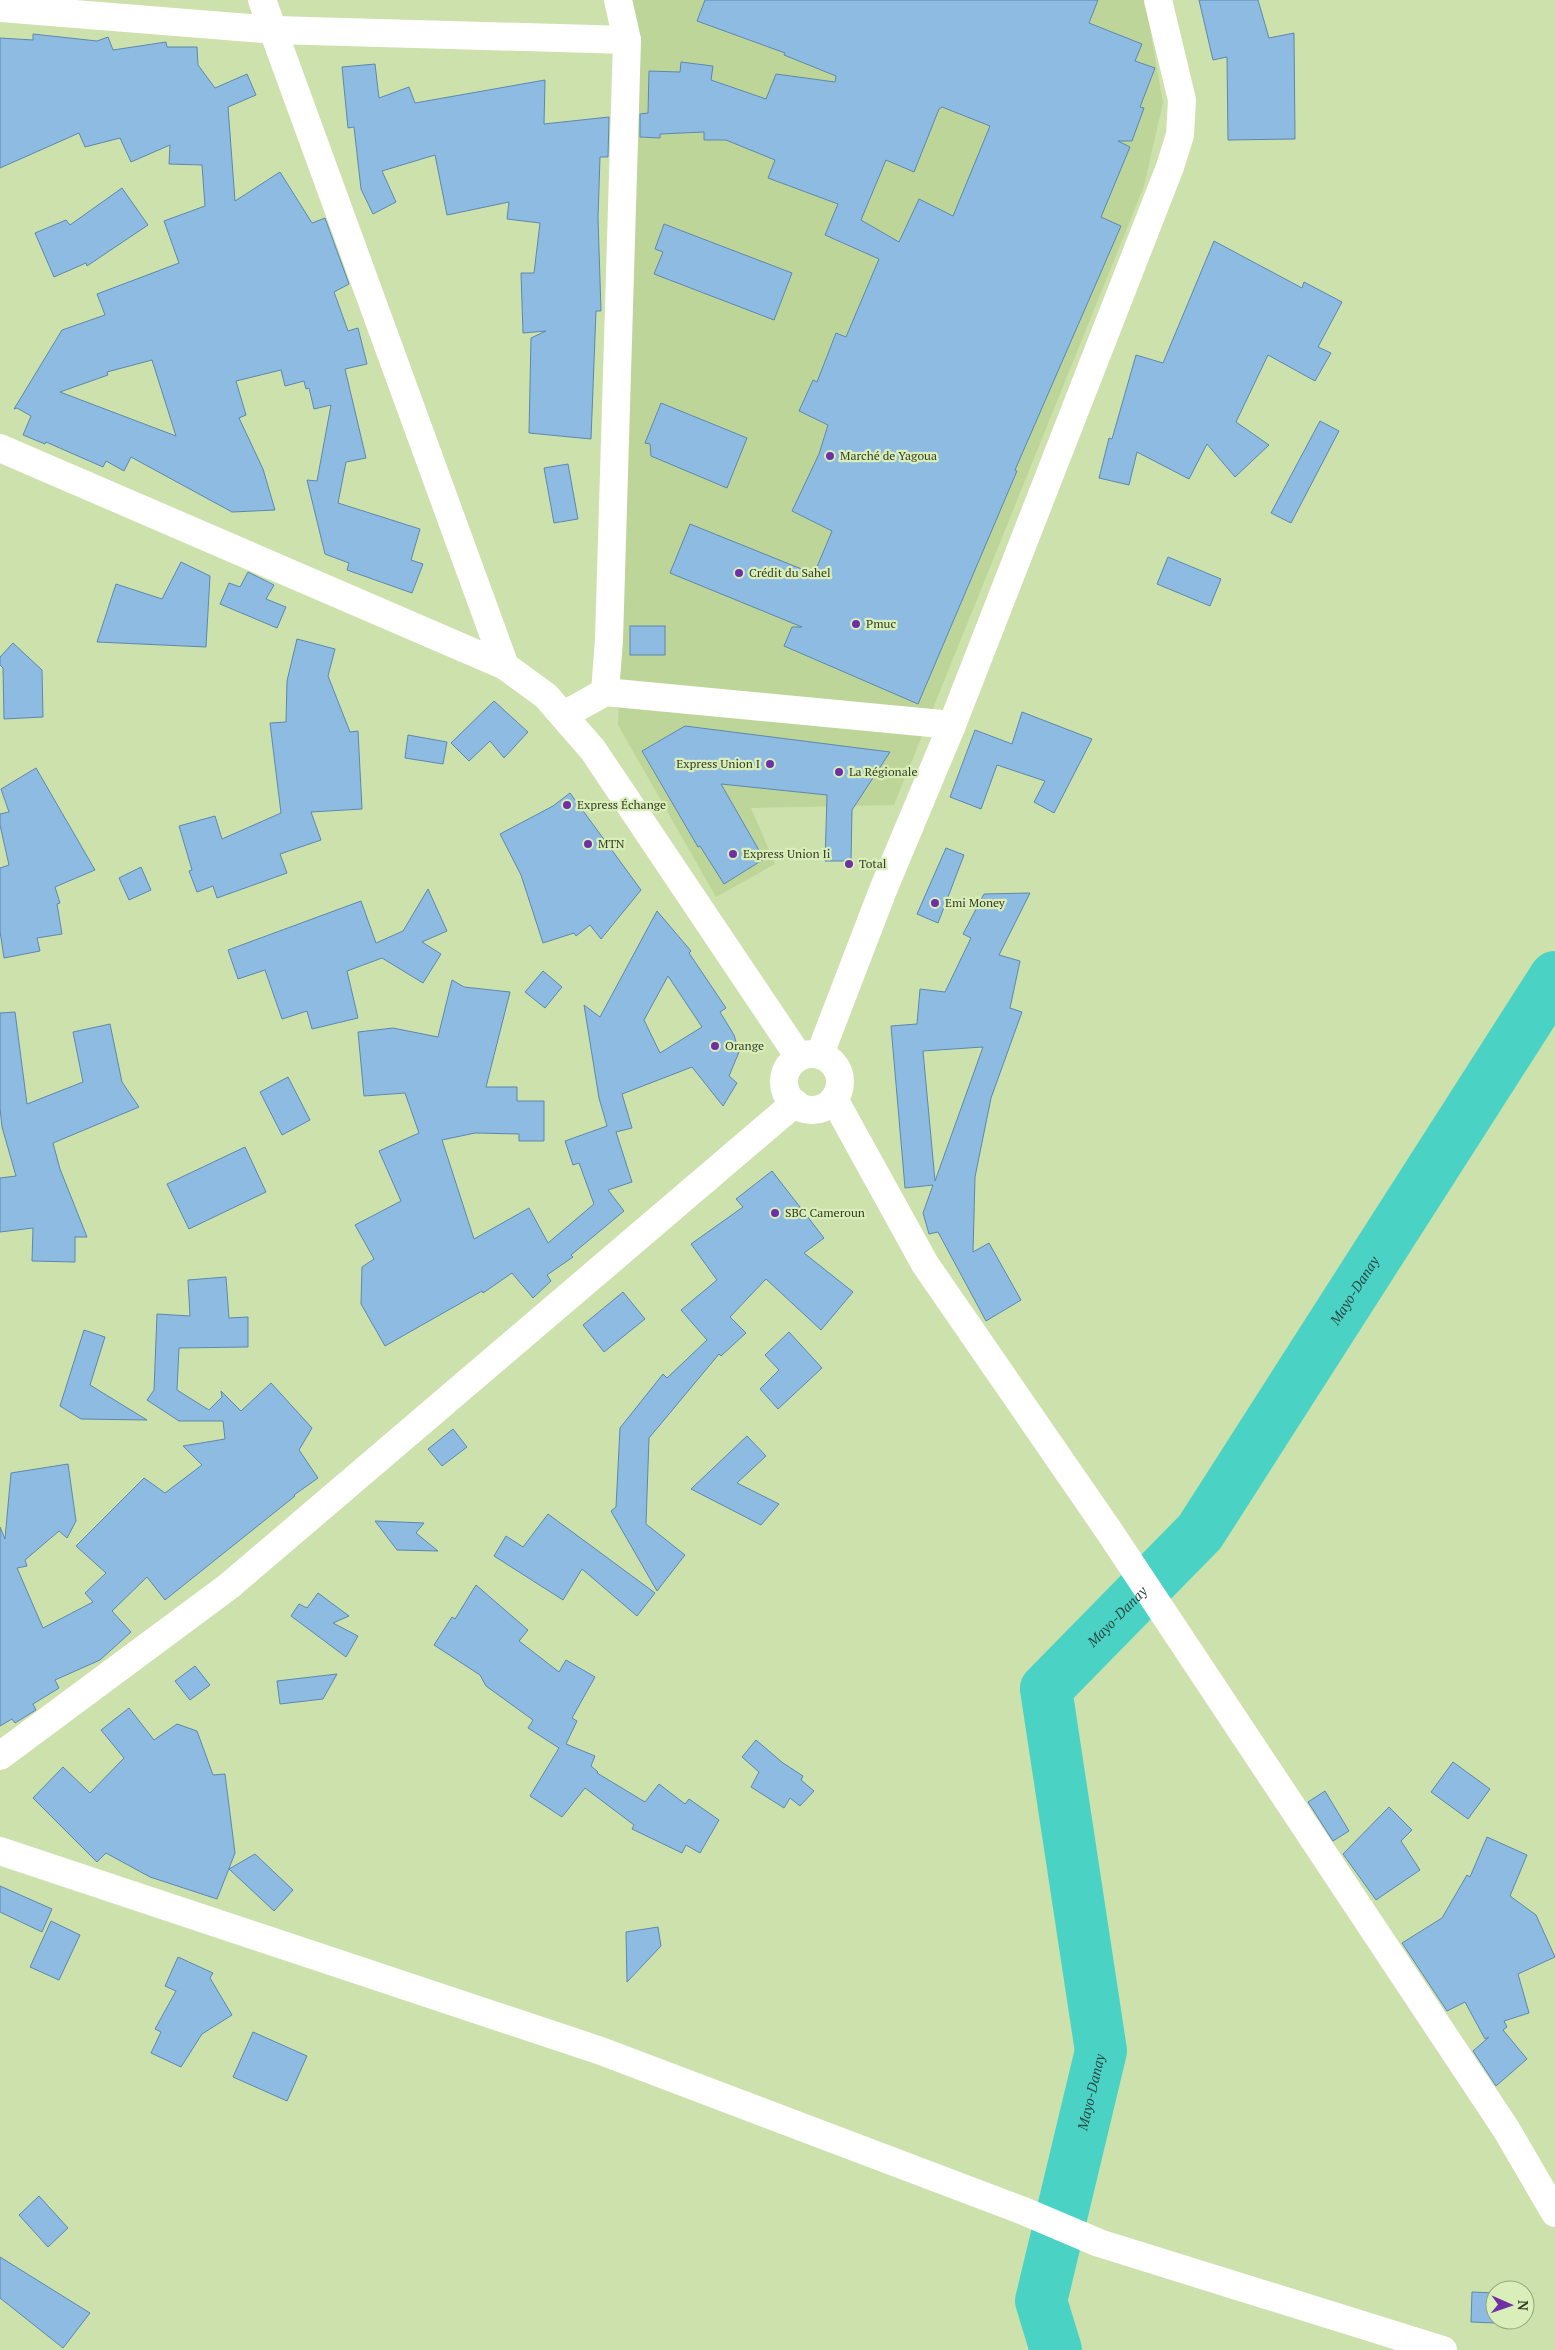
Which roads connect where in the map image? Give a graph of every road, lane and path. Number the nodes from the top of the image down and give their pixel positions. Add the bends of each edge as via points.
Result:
1 (262, 0) edge
2 (618, 0) edge
3 (1158, 0) edge
4 (0, 8) edge
5 (275, 30) junction
6 (628, 40) junction
7 (0, 448) edge
8 (505, 666) junction
9 (605, 692) junction
10 (564, 715) junction
11 (952, 725) junction
12 (810, 1056) junction
13 (834, 1100) junction
14 (794, 1103) junction
15 (0, 1756) edge
16 (0, 1851) edge
17 (1555, 2213) edge
18 (1443, 2350) edge

1 - 5 main road
2 - 6 main road
3 - 11 main road via 1182,100 1180,136
4 - 5 main road
5 - 6 main road
5 - 8 main road
6 - 9 main road via 610,630
7 - 8 main road
8 - 10 main road via 546,696
9 - 10 main road
9 - 11 main road
10 - 12 main road via 638,814 688,894
11 - 12 main road
12 - 13 main road via 830,1060 837,1068 839,1090
12 - 14 main road via 790,1064 785,1074 784,1085
13 - 14 main road via 815,1109 804,1109
13 - 17 main road via 925,1264 1109,1531 1506,2130
14 - 15 main road via 229,1586
16 - 18 main road via 601,2051 1021,2210 1099,2243

